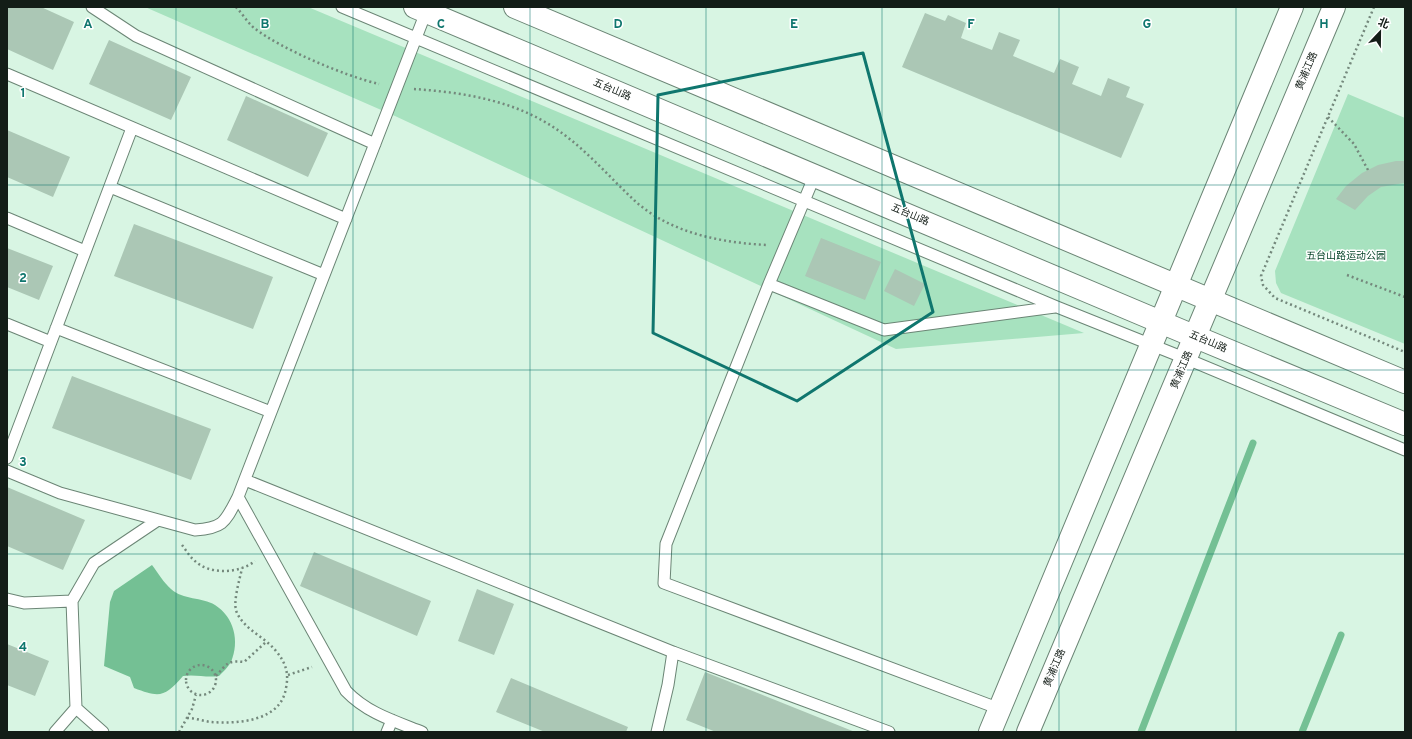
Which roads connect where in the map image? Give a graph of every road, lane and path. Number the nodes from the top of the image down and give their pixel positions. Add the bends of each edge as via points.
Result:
1 (92, 7) edge
2 (236, 7) edge
3 (342, 7) edge
4 (515, 7) edge
5 (1292, 7) edge
6 (1334, 7) edge
7 (1374, 7) edge
8 (421, 9) edge
9 (415, 38) junction
10 (7, 74) edge
11 (396, 88) junction
12 (1328, 117) junction
13 (132, 128) junction
14 (375, 144) junction
15 (1368, 170) dead end
16 (815, 175) junction
17 (110, 187) junction
18 (804, 201) junction
19 (7, 218) edge
20 (346, 219) junction
21 (785, 245) junction
22 (85, 251) junction
23 (324, 274) junction
24 (1347, 275) dead end
25 (769, 284) junction
26 (1175, 285) junction
27 (1405, 297) edge
28 (1210, 300) junction
29 (1057, 307) junction
30 (1161, 321) junction
31 (7, 324) edge
32 (56, 328) junction
33 (1196, 337) junction
34 (51, 342) junction
35 (1151, 344) junction
36 (1405, 352) edge
37 (1187, 359) junction
38 (1405, 382) edge
39 (271, 412) junction
40 (1405, 424) edge
41 (1405, 450) edge
42 (7, 458) edge
43 (7, 471) edge
44 (245, 480) junction
45 (238, 497) junction
46 (158, 520) junction
47 (177, 526) junction
48 (267, 549) junction
49 (242, 568) junction
50 (7, 599) edge
51 (72, 601) junction
52 (266, 642) junction
53 (673, 652) junction
54 (329, 661) junction
55 (288, 675) junction
56 (216, 676) junction
57 (196, 694) junction
58 (76, 708) junction
59 (1000, 709) junction
60 (187, 718) junction
61 (392, 720) junction
62 (55, 732) edge
63 (103, 732) edge
64 (179, 732) edge
65 (386, 732) edge
66 (422, 732) edge
67 (656, 732) edge
68 (890, 732) edge
69 (990, 732) edge
70 (1028, 732) edge

1 - 14 lane via 136,36
2 - 11 path via 253,27 294,51 364,80
3 - 9 lane
4 - 26 main road
5 - 26 main road
6 - 28 main road, 黄浦江路
7 - 12 path
8 - 9 lane
8 - 16 main road, 五台山路
9 - 11 lane
9 - 18 lane
10 - 13 lane
11 - 14 lane
11 - 21 path via 464,95 514,108 544,121 566,136 636,202 676,227 722,239
12 - 15 path via 1354,144
12 - 36 path via 1261,276 1263,285 1275,298
13 - 17 lane
13 - 20 lane
14 - 20 lane
16 - 18 lane
16 - 30 main road, 五台山路
17 - 22 lane
17 - 23 lane
18 - 21 lane
18 - 29 lane
19 - 22 lane
20 - 23 lane
21 - 25 lane
22 - 32 lane
23 - 39 lane
24 - 27 path
25 - 29 lane via 884,330
25 - 59 lane via 666,544 664,583
26 - 28 main road
26 - 30 main road
28 - 33 main road, 黄浦江路
28 - 38 main road
29 - 35 lane
30 - 33 main road, 五台山路
30 - 35 main road
31 - 34 lane
32 - 34 lane
32 - 39 lane
33 - 37 main road, 黄浦江路
33 - 40 main road, 五台山路
34 - 42 lane
35 - 37 lane
35 - 59 main road
37 - 41 lane
37 - 70 main road, 黄浦江路
39 - 44 lane
43 - 46 lane via 60,493
44 - 45 lane
44 - 53 lane
45 - 47 lane via 226,521 212,529 194,530
45 - 48 lane
46 - 47 lane
46 - 51 lane via 94,563
47 - 49 path via 182,544 194,561 206,569 223,571
48 - 49 path
48 - 54 lane
49 - 52 path via 234,602 236,612
50 - 51 lane via 24,603
51 - 58 lane
52 - 55 path via 276,650 285,664
52 - 56 path via 244,662 227,663
53 - 67 lane
53 - 68 lane
54 - 55 path
54 - 61 lane via 346,691 358,703
55 - 60 path via 286,693 275,710 257,719 211,722
56 - 57 path via 215,686 209,693
56 - 57 path via 211,668 206,666 191,669 186,683 187,688
57 - 60 path
58 - 62 lane
58 - 63 lane
59 - 69 main road
60 - 64 path
61 - 65 lane
61 - 66 lane

